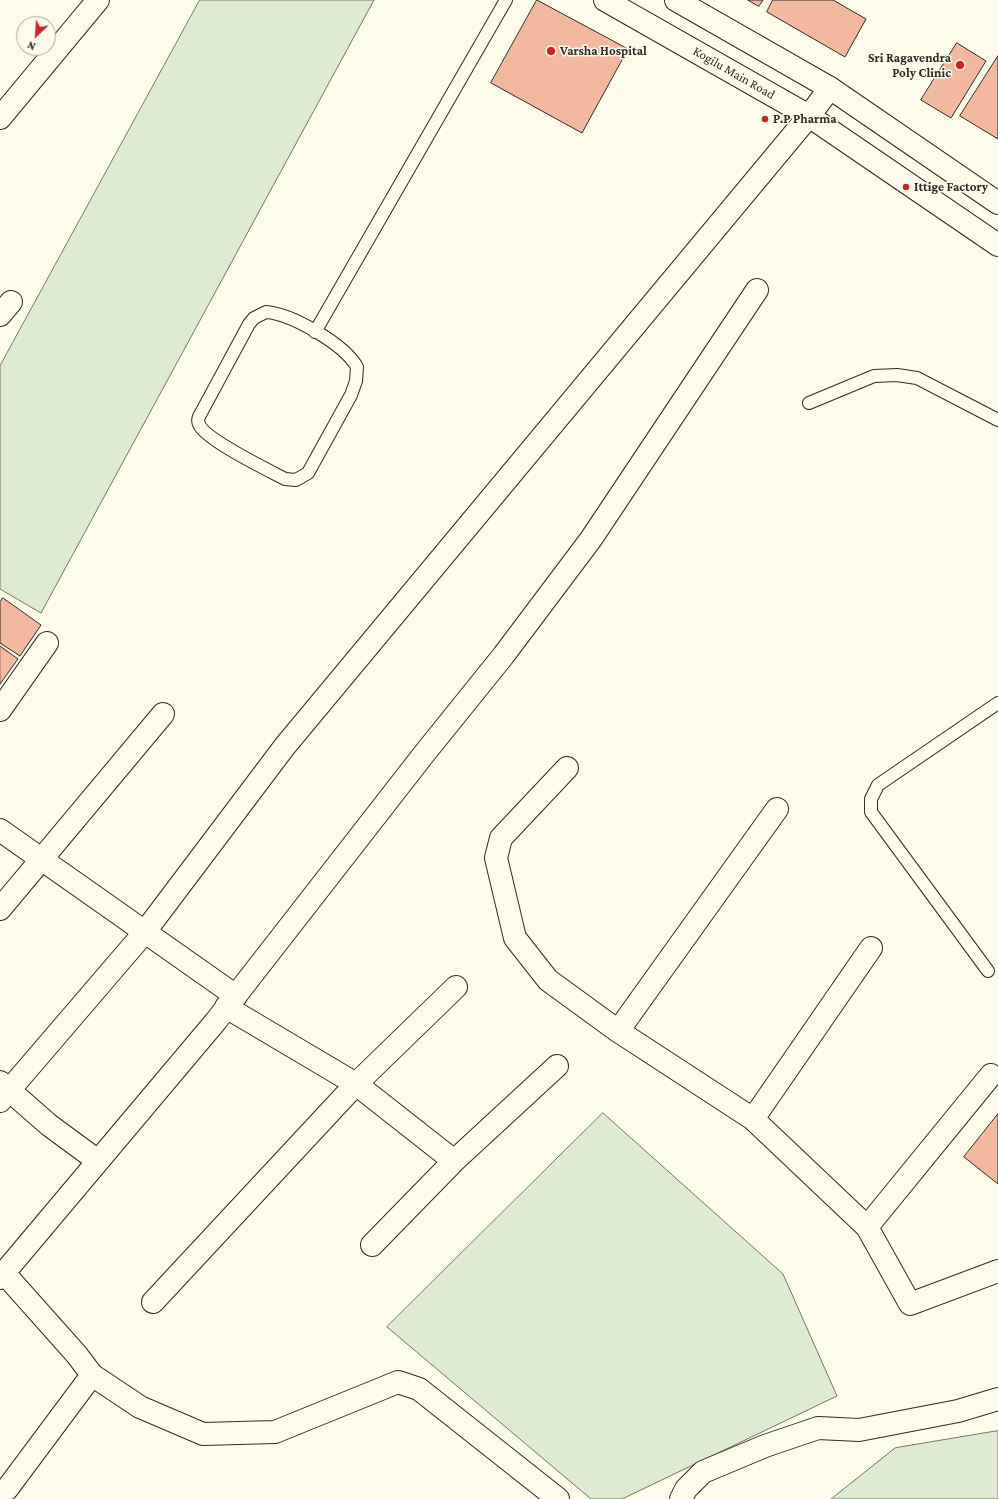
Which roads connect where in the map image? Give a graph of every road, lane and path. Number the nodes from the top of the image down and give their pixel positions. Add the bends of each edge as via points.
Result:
1 (98, 0) edge
2 (506, 0) edge
3 (605, 0) edge
4 (676, 0) edge
5 (830, 88) junction
6 (809, 116) junction
7 (0, 118) edge
8 (998, 203) edge
9 (998, 245) edge
10 (756, 290) dead end
11 (315, 332) junction
12 (809, 403) dead end
13 (998, 420) edge
14 (47, 643) dead end
15 (998, 703) edge
16 (0, 710) edge
17 (163, 714) dead end
18 (567, 768) dead end
19 (777, 809) dead end
20 (0, 830) edge
21 (41, 859) junction
22 (0, 909) edge
23 (144, 933) junction
24 (872, 948) dead end
25 (988, 971) dead end
26 (456, 987) dead end
27 (231, 1002) junction
28 (618, 1031) junction
29 (557, 1066) dead end
30 (991, 1075) dead end
31 (356, 1084) junction
32 (3, 1091) edge
33 (753, 1119) junction
34 (98, 1161) junction
35 (454, 1162) junction
36 (867, 1227) junction
37 (372, 1245) dead end
38 (998, 1271) edge
39 (2, 1276) edge
40 (153, 1302) dead end
41 (92, 1375) junction
42 (998, 1399) edge
43 (0, 1494) edge
44 (558, 1499) edge
45 (681, 1499) edge

1 - 7 street
2 - 11 lane
3 - 6 street, Kogilu Main Road
4 - 5 street
5 - 6 street
5 - 8 street
6 - 9 street, Kogilu Main Road
6 - 23 street via 285,746
10 - 27 street via 591,539 503,656
11 - 11 lane via 335,344 353,361 356,367 356,381 351,395 308,473 296,480 285,479 208,436 198,424 198,418 254,318 266,312 276,313
12 - 13 lane via 874,376 897,375 917,378
14 - 16 street
15 - 25 lane via 878,785 872,799 871,812
17 - 21 street
18 - 28 street via 501,838 496,858 515,938 548,980
19 - 28 street
20 - 21 street
21 - 22 street
21 - 23 street
23 - 27 street
23 - 32 street
24 - 33 street
26 - 31 street
27 - 31 street
27 - 34 street
28 - 33 street
29 - 35 street
30 - 36 street
31 - 35 street
31 - 40 street
32 - 34 street
33 - 36 street
34 - 39 street
35 - 37 street
36 - 38 street via 910,1304
39 - 41 street via 77,1355
41 - 43 street
41 - 44 street via 140,1407 203,1434 275,1432 398,1382 418,1389
42 - 45 street via 958,1411 859,1430 818,1428 765,1446 703,1472 686,1489

